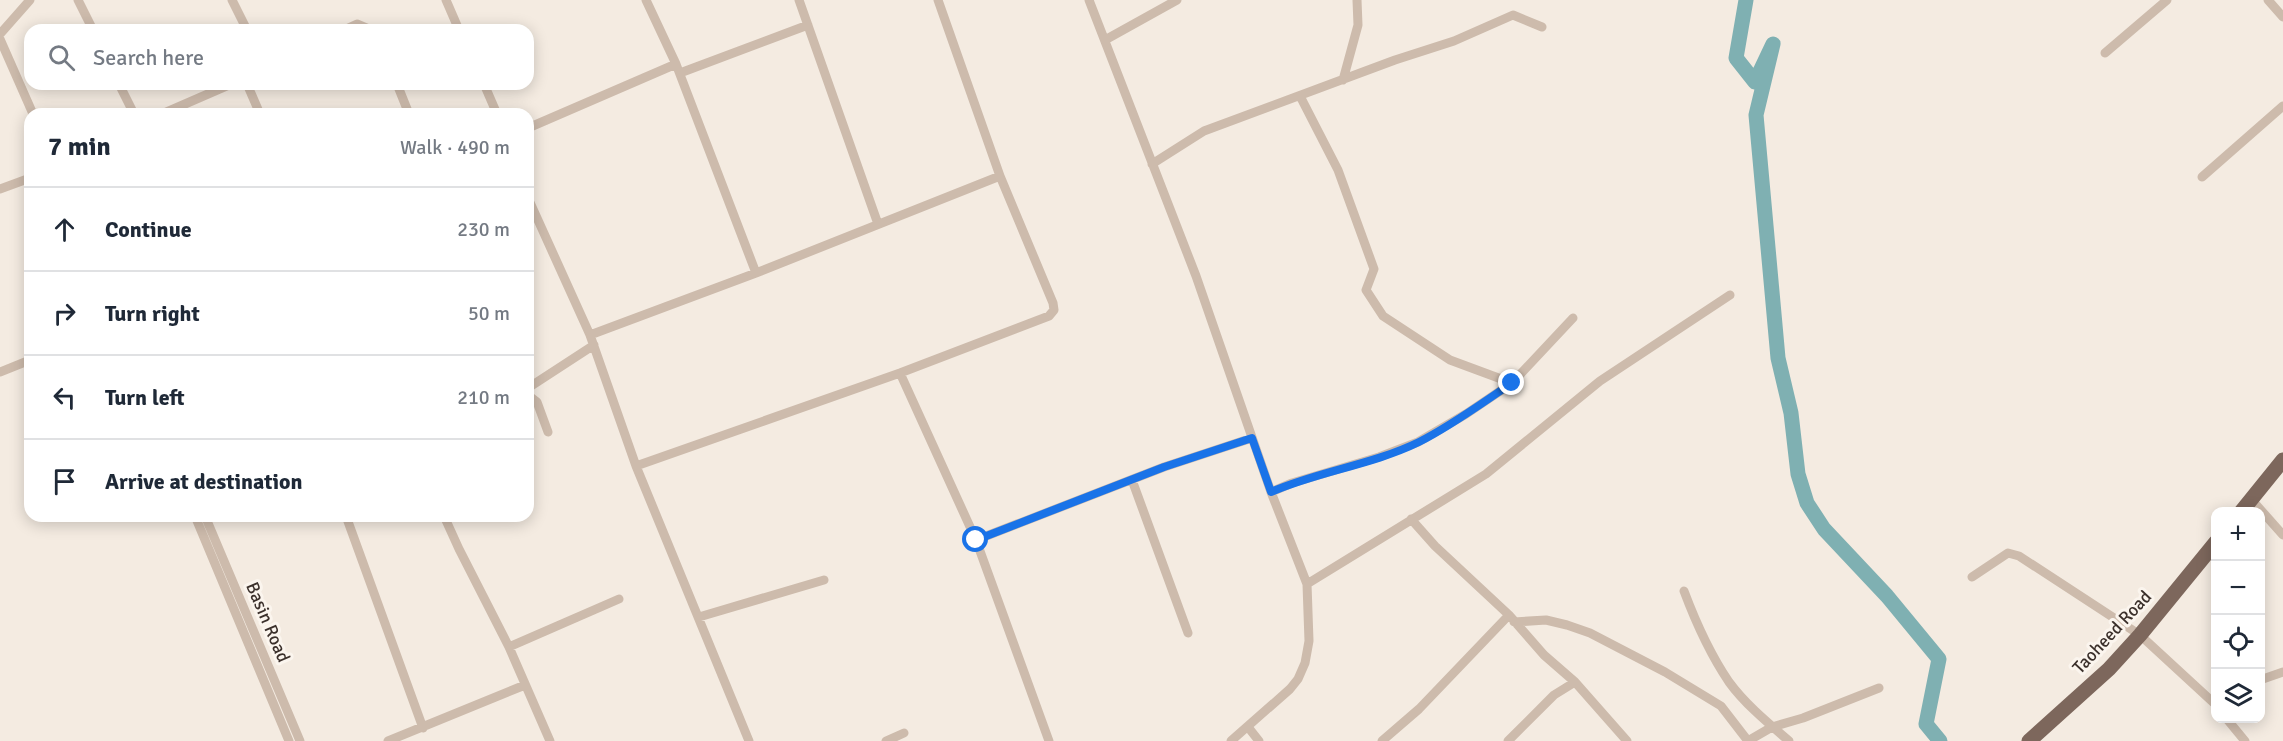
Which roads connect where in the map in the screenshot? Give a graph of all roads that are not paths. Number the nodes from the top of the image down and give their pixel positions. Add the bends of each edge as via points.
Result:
1 (30, 0) edge
2 (78, 0) edge
3 (232, 0) edge
4 (446, 0) edge
5 (646, 0) edge
6 (799, 0) edge
7 (938, 0) edge
8 (1089, 0) edge
9 (1177, 0) edge
10 (1357, 0) edge
11 (2167, 0) edge
12 (2268, 0) edge
13 (2283, 17) edge
14 (90, 24) edge
15 (244, 24) edge
16 (456, 24) edge
17 (808, 25) junction
18 (1542, 27) dead end
19 (0, 34) edge
20 (0, 39) edge
21 (1105, 40) junction
22 (2105, 53) dead end
23 (678, 68) junction
24 (1343, 80) junction
25 (122, 90) edge
26 (217, 90) edge
27 (250, 90) edge
28 (399, 90) edge
29 (487, 90) edge
30 (1300, 96) junction
31 (2283, 106) edge
32 (30, 108) edge
33 (131, 108) edge
34 (176, 108) edge
35 (257, 108) edge
36 (407, 108) edge
37 (494, 108) edge
38 (534, 126) edge
39 (1152, 164) junction
40 (24, 175) edge
41 (1000, 176) junction
42 (2202, 177) dead end
43 (24, 179) edge
44 (17, 181) junction
45 (0, 189) edge
46 (534, 211) edge
47 (878, 224) junction
48 (756, 273) junction
49 (1730, 295) dead end
50 (1573, 318) dead end
51 (591, 335) junction
52 (594, 345) junction
53 (24, 362) edge
54 (0, 372) edge
55 (900, 373) junction
56 (1512, 383) junction
57 (534, 384) edge
58 (534, 400) edge
59 (548, 432) dead end
60 (1252, 438) junction
61 (2283, 460) edge
62 (636, 466) junction
63 (1132, 480) junction
64 (1271, 492) junction
65 (2251, 499) junction
66 (2245, 507) edge
67 (1411, 519) junction
68 (198, 522) edge
69 (207, 522) edge
70 (348, 522) edge
71 (447, 522) edge
72 (2283, 535) edge
73 (976, 540) junction
74 (2211, 548) edge
75 (221, 566) junction
76 (1972, 577) dead end
77 (825, 580) dead end
78 (1307, 584) junction
79 (1684, 591) dead end
80 (619, 598) dead end
81 (699, 617) junction
82 (1512, 619) junction
83 (1188, 633) dead end
84 (2140, 635) junction
85 (509, 646) junction
86 (2283, 672) edge
87 (2265, 678) edge
88 (1575, 682) junction
89 (525, 685) junction
90 (1879, 688) dead end
91 (2211, 697) edge
92 (2230, 723) edge
93 (1248, 727) junction
94 (1772, 727) junction
95 (423, 728) junction
96 (904, 733) dead end
97 (2242, 740) edge
98 (289, 741) edge
99 (300, 741) edge
100 (388, 741) edge
101 (550, 741) edge
102 (748, 741) edge
103 (886, 741) edge
104 (1049, 741) edge
105 (1231, 741) edge
106 (1259, 741) edge
107 (1382, 741) edge
108 (1508, 741) edge
109 (1627, 741) edge
110 (1789, 741) edge
111 (2029, 741) edge

1 - 19 street
2 - 14 street
3 - 15 street
4 - 16 street
5 - 23 street
6 - 17 street
7 - 41 street
8 - 21 street
9 - 21 street
10 - 24 street via 1358,25
11 - 22 street
12 - 13 street
17 - 23 street
17 - 47 street
18 - 24 street via 1513,15 1454,41
20 - 32 street
21 - 39 street
23 - 38 street
23 - 48 street
24 - 30 street
25 - 33 street
26 - 34 street
27 - 35 street
28 - 36 street
29 - 37 street
30 - 39 street via 1204,131
30 - 56 street via 1338,170 1374,268 1366,290 1383,316 1450,360
31 - 42 street
39 - 60 street
40 - 44 street
41 - 47 street
41 - 55 street via 1054,310 1049,316
43 - 44 street
44 - 45 street
46 - 51 street
47 - 48 street
48 - 51 street
49 - 67 street via 1600,381 1486,474
50 - 56 street
51 - 52 street
52 - 57 street
52 - 62 street
53 - 54 street
55 - 62 street
55 - 73 street
56 - 64 street via 1418,442
58 - 59 street
60 - 63 street
60 - 64 street
61 - 65 main road
62 - 81 street
63 - 73 street
63 - 83 street
64 - 78 street
65 - 66 main road
65 - 72 street
67 - 78 street
67 - 82 street
68 - 75 street, Basin Road
69 - 75 street, Basin Road
70 - 95 street
71 - 85 street
73 - 104 street
74 - 84 main road, Taoheed Road
75 - 98 street, Basin Road
75 - 99 street, Basin Road
76 - 84 street via 2008,553 2019,556
77 - 81 street
78 - 93 street via 1310,641 1305,663 1290,689
79 - 94 street via 1700,631 1730,683
80 - 85 street
81 - 102 street
82 - 88 street
82 - 94 street via 1546,620 1590,633 1721,706 1748,741
82 - 107 street
84 - 91 street
84 - 111 main road, Taoheed Road via 2109,669
85 - 89 street
86 - 87 street
88 - 108 street via 1554,695
88 - 109 street
89 - 95 street
89 - 101 street
90 - 94 street
92 - 97 street
93 - 105 street
93 - 106 street
94 - 110 street
95 - 100 street
96 - 103 street

